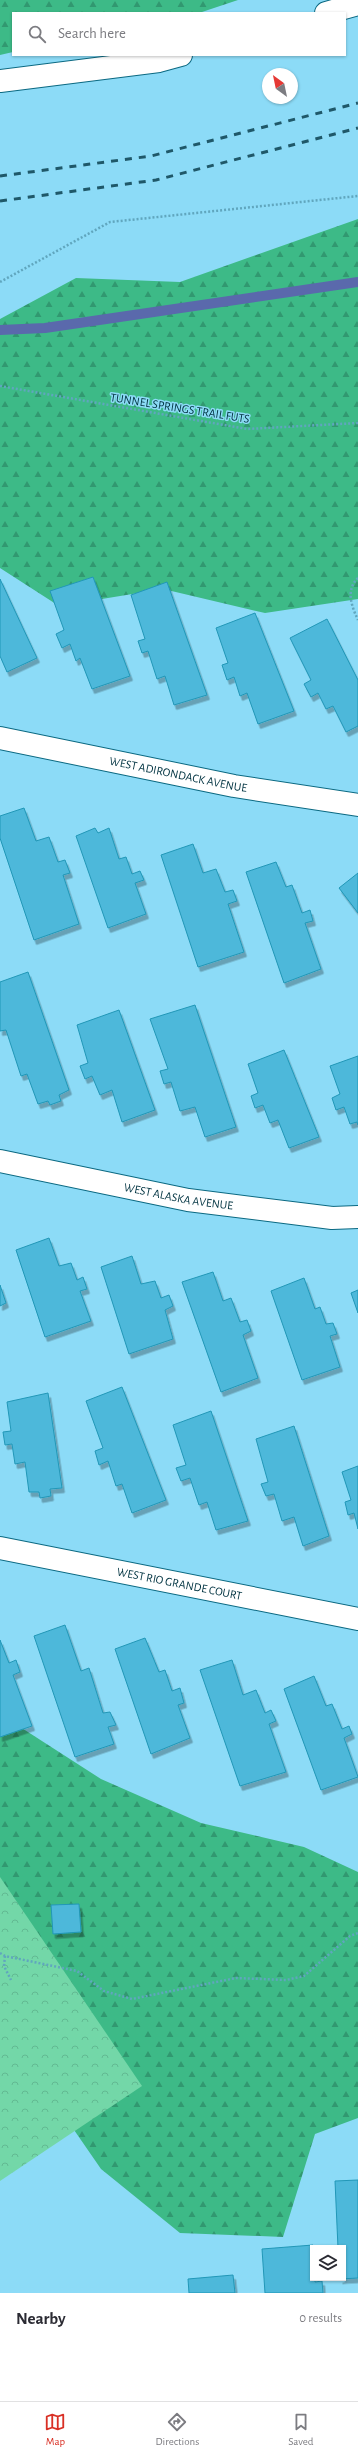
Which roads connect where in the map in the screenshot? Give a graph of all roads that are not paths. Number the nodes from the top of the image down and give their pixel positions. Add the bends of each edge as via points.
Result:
1 (358, 4) edge
2 (330, 12) edge
3 (177, 56) edge
4 (0, 81) edge
5 (0, 738) edge
6 (358, 805) edge
7 (0, 1161) edge
8 (358, 1217) edge
9 (0, 1548) edge
10 (358, 1619) edge

1 - 2 street
3 - 4 street via 159,61
5 - 6 street, WEST ADIRONDACK AVENUE via 234,786
7 - 8 street, WEST ALASKA AVENUE via 188,1200 332,1218
9 - 10 street, WEST RIO GRANDE COURT

